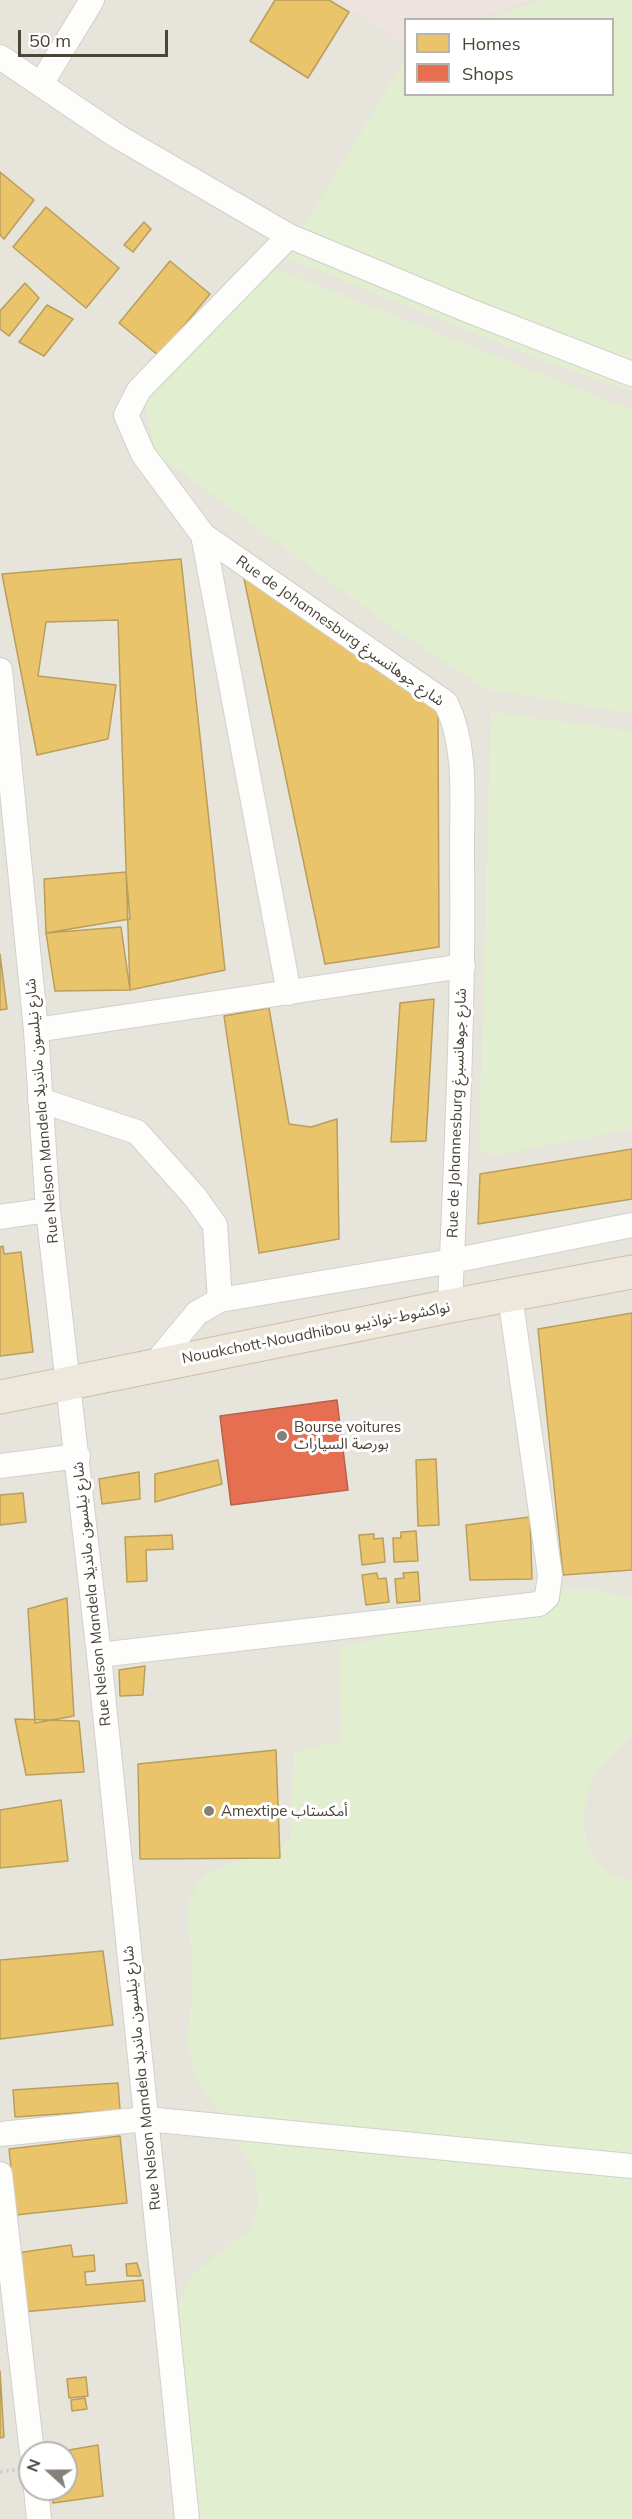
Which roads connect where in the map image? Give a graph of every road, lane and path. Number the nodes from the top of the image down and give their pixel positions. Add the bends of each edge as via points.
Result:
1 (92, 0) edge
2 (0, 57) edge
3 (40, 84) junction
4 (289, 236) junction
5 (632, 374) edge
6 (203, 535) junction
7 (0, 670) edge
8 (463, 966) junction
9 (289, 993) junction
10 (36, 1030) junction
11 (40, 1100) junction
12 (48, 1210) junction
13 (0, 1217) edge
14 (632, 1225) edge
15 (452, 1261) junction
16 (632, 1272) edge
17 (510, 1296) junction
18 (220, 1300) junction
19 (450, 1306) junction
20 (154, 1365) junction
21 (69, 1381) junction
22 (0, 1397) edge
23 (78, 1456) junction
24 (0, 1466) edge
25 (99, 1655) junction
26 (146, 2119) junction
27 (0, 2134) edge
28 (632, 2166) edge
29 (0, 2174) edge
30 (31, 2441) edge
31 (18, 2470) edge
32 (0, 2472) edge
33 (37, 2501) edge
34 (39, 2519) edge
35 (187, 2519) edge

1 - 3 street
2 - 3 street
3 - 4 street via 117,136
4 - 5 street
4 - 6 street, Rue de Johannesburg شارع جوهانسبرغ via 139,390 126,415 143,454
6 - 8 street, Rue de Johannesburg شارع جوهانسبرغ via 446,703 459,747
6 - 9 street
7 - 10 street, Rue Nelson Mandela شارع نيلسون مانديلا
8 - 9 street
8 - 15 street, Rue de Johannesburg شارع جوهانسبرغ
9 - 10 street
10 - 11 street, Rue Nelson Mandela شارع نيلسون مانديلا
11 - 12 street, Rue Nelson Mandela شارع نيلسون مانديلا
11 - 18 street via 137,1132 215,1225
12 - 13 street
12 - 21 street, Rue Nelson Mandela شارع نيلسون مانديلا
14 - 15 street
15 - 18 street
15 - 19 street, Rue de Johannesburg شارع جوهانسبرغ
16 - 17 highway, Nouakchott-Nouadhibou نواكشوط-نواذيبو
17 - 19 highway, Nouakchott-Nouadhibou نواكشوط-نواذيبو
17 - 25 street via 550,1575 547,1597 539,1604
18 - 20 street via 198,1313
19 - 20 highway, Nouakchott-Nouadhibou نواكشوط-نواذيبو
20 - 21 highway, Nouakchott-Nouadhibou نواكشوط-نواذيبو
21 - 22 highway, Nouakchott-Nouadhibou نواكشوط-نواذيبو
21 - 23 street, Rue Nelson Mandela شارع نيلسون مانديلا
23 - 24 street
23 - 25 street, Rue Nelson Mandela شارع نيلسون مانديلا
25 - 26 street, Rue Nelson Mandela شارع نيلسون مانديلا
26 - 27 street
26 - 28 street
26 - 35 street, Rue Nelson Mandela شارع نيلسون مانديلا
29 - 30 street
31 - 32 path
33 - 34 street

